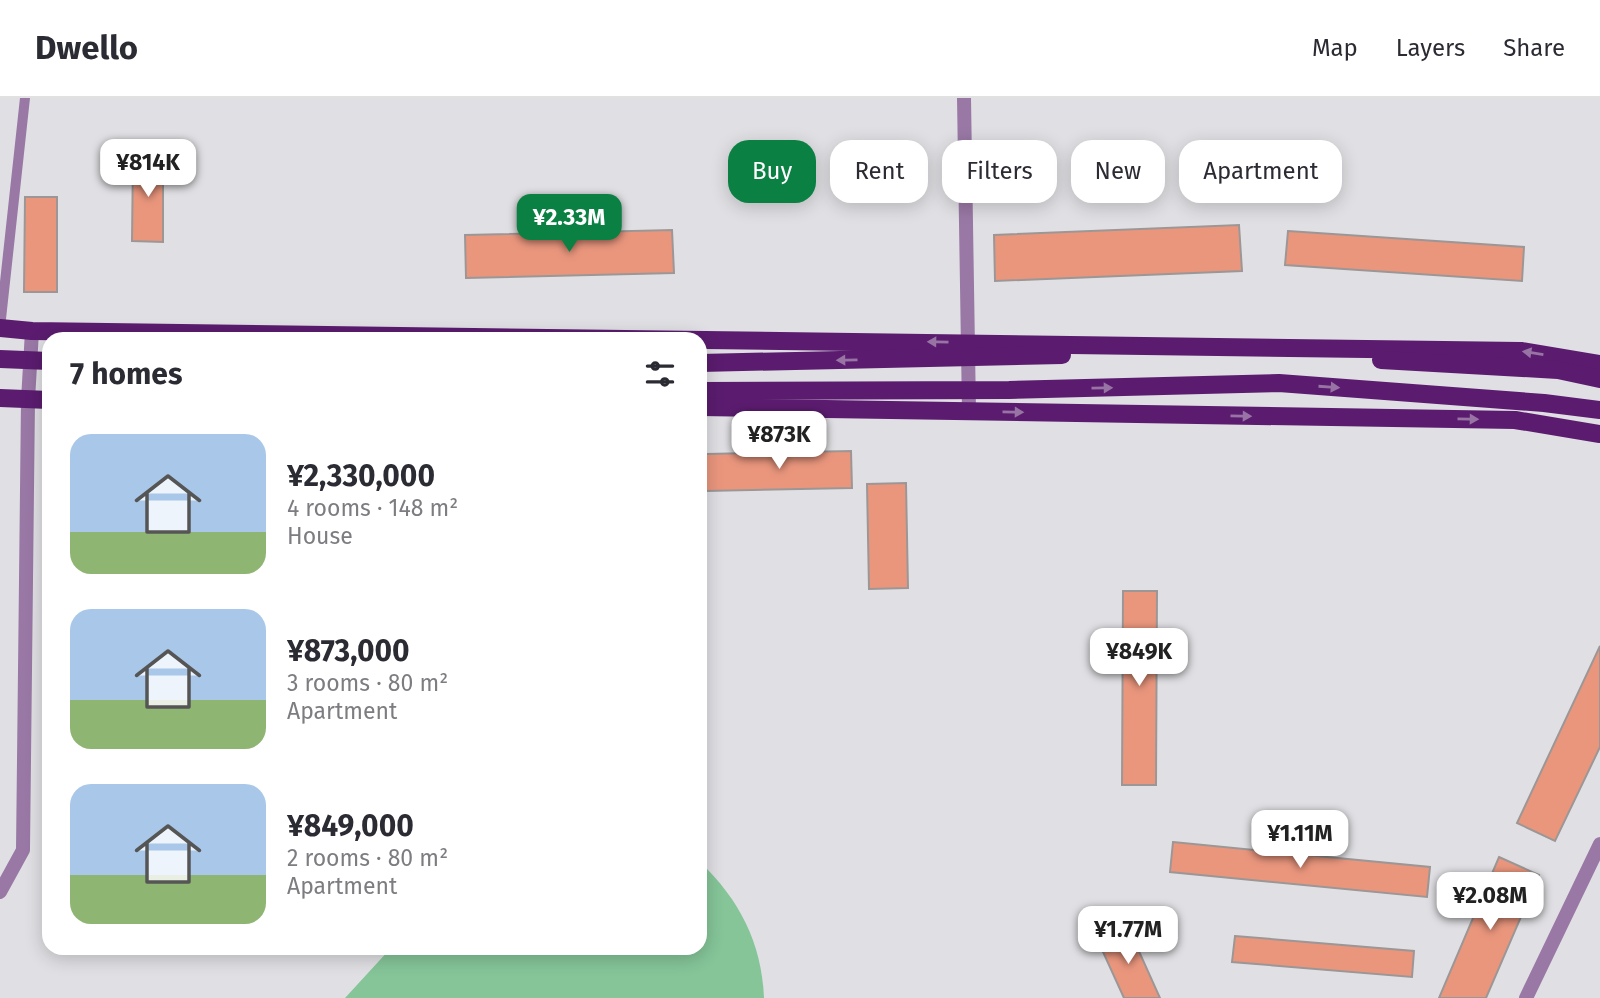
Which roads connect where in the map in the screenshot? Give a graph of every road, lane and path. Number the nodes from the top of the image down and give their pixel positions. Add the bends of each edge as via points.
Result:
1 (25, 98) edge
2 (964, 98) edge
3 (0, 328) edge
4 (32, 331) junction
5 (117, 332) edge
6 (707, 339) edge
7 (968, 342) junction
8 (0, 359) edge
9 (42, 361) edge
10 (707, 363) edge
11 (1600, 364) edge
12 (1600, 379) edge
13 (0, 389) edge
14 (42, 390) edge
15 (707, 391) edge
16 (0, 398) edge
17 (28, 400) junction
18 (42, 400) edge
19 (707, 407) edge
20 (1600, 410) edge
21 (969, 411) junction
22 (1600, 434) edge
23 (1600, 844) edge
24 (0, 891) edge
25 (1526, 998) edge

1 - 3 lane
2 - 7 street
3 - 4 main road
5 -> 4 main road
4 - 17 street
7 -> 6 main road
11 -> 7 main road via 1521,351
7 - 21 street
8 - 9 main road
12 -> 10 main road via 1558,370 1283,354
13 - 14 main road
15 -> 20 main road via 1279,383
16 - 17 main road
17 - 18 main road
17 - 24 street via 23,850
19 - 21 main road
21 -> 22 main road via 1515,420
23 - 25 street

